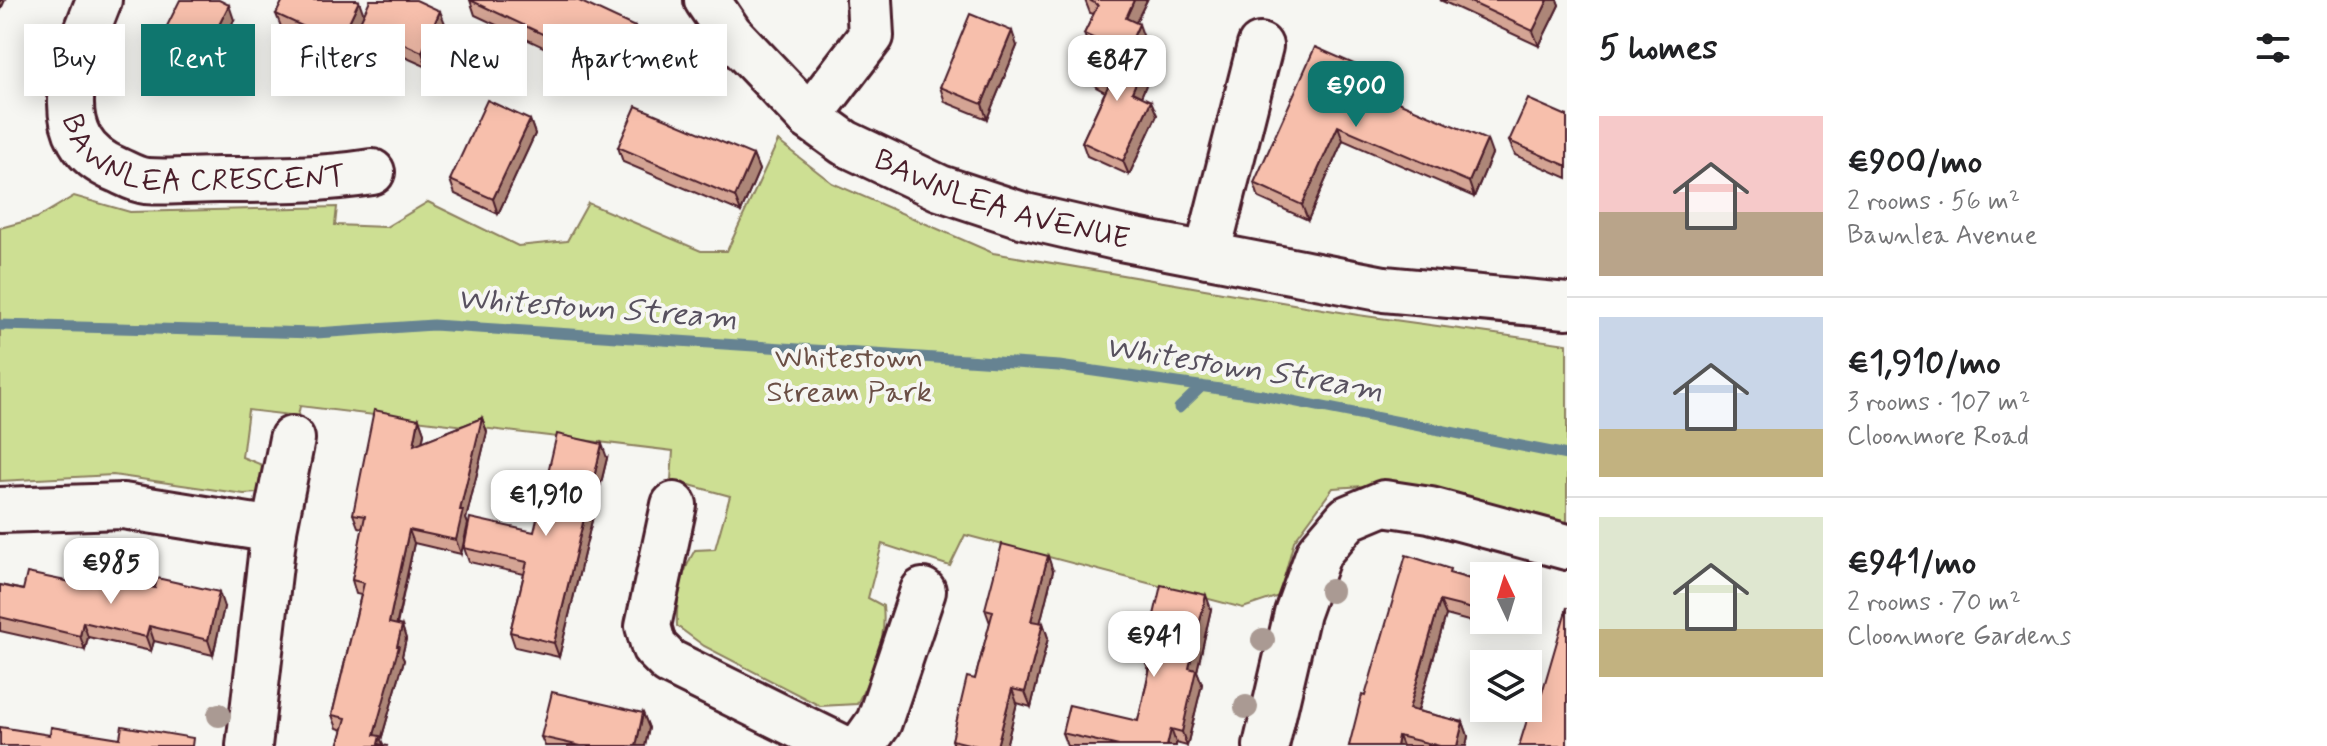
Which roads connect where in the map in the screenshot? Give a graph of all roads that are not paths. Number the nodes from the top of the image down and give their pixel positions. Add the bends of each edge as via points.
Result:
1 (99, 0) edge
2 (707, 0) edge
3 (869, 0) edge
4 (1260, 46) dead end
5 (809, 117) junction
6 (372, 172) dead end
7 (1207, 255) junction
8 (1567, 306) edge
9 (292, 439) dead end
10 (674, 505) dead end
11 (0, 510) edge
12 (274, 530) junction
13 (1567, 547) edge
14 (923, 591) dead end
15 (249, 746) edge
16 (839, 746) edge
17 (862, 746) edge
18 (1266, 746) edge

1 - 6 street, BAWNLEA CRESCENT via 80,48 71,107 82,144 97,162 143,181 327,179
2 - 5 street, BAWNLEA AVENUE via 730,34
3 - 5 street via 871,36
4 - 7 street
5 - 7 street, BAWNLEA AVENUE via 845,143 940,188 1025,216
7 - 8 street, BAWNLEA AVENUE via 1384,289
9 - 12 street
10 - 16 street via 648,626 654,647 669,662
11 - 12 street via 123,506
12 - 15 street
13 - 18 street via 1384,503 1348,518 1319,552 1310,576
14 - 17 street via 879,722

